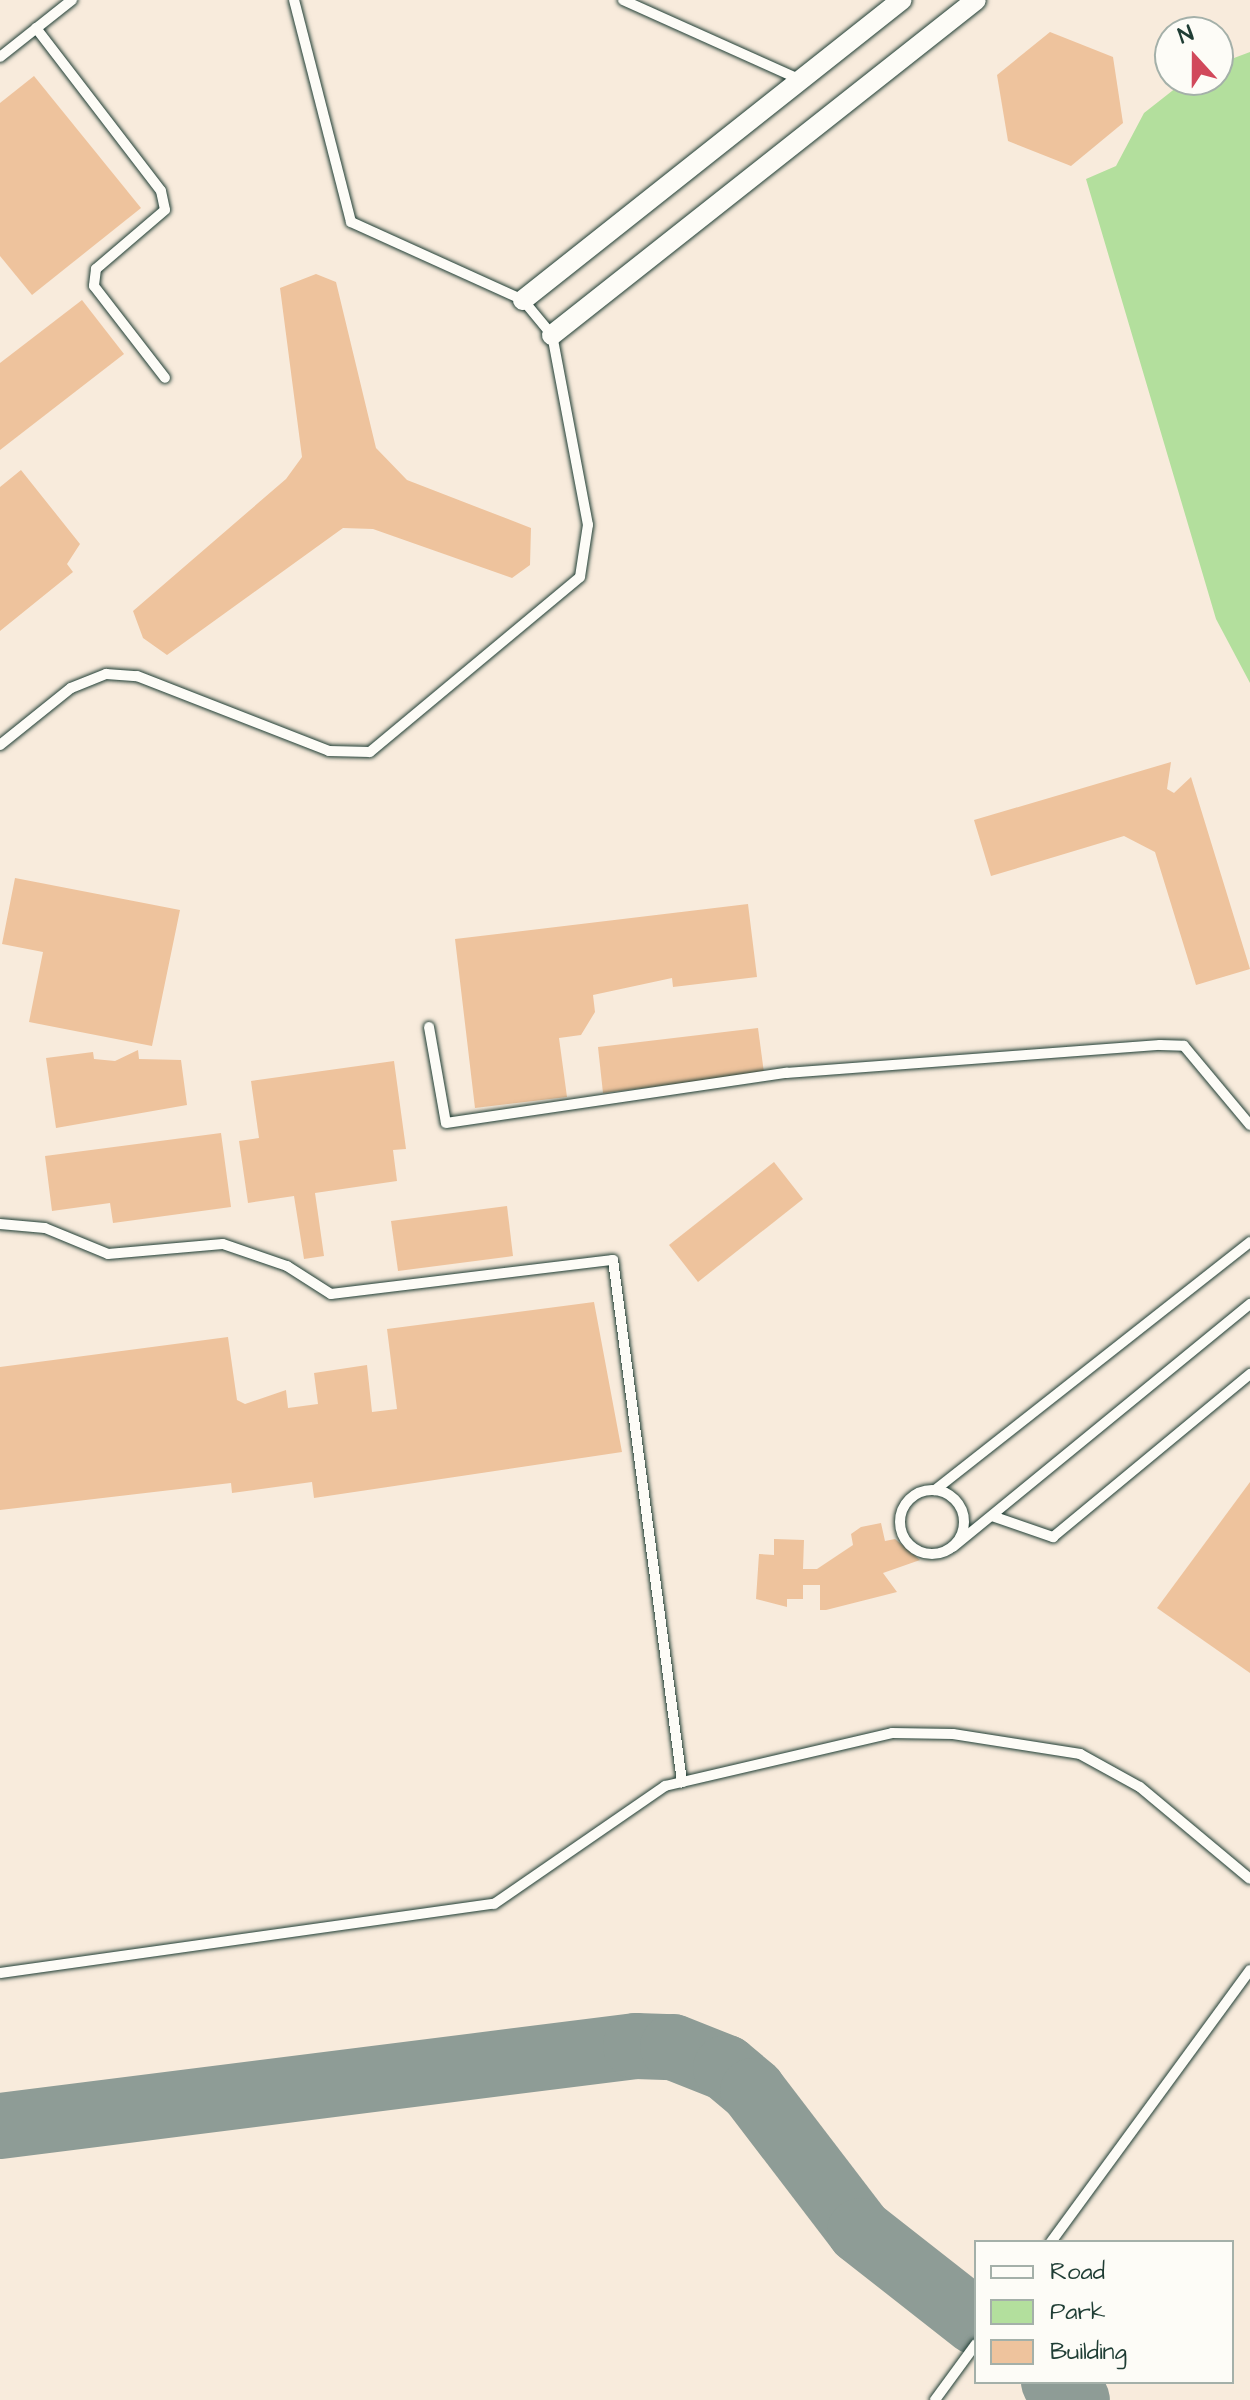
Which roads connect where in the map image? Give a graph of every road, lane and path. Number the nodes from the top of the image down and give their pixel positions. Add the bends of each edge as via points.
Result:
1 (72, 0) edge
2 (294, 0) edge
3 (623, 0) edge
4 (902, 0) edge
5 (976, 0) edge
6 (36, 28) junction
7 (0, 57) edge
8 (801, 80) junction
9 (523, 300) junction
10 (552, 335) junction
11 (165, 378) dead end
12 (0, 745) edge
13 (429, 1027) dead end
14 (1250, 1125) edge
15 (0, 1224) edge
16 (1250, 1242) edge
17 (1250, 1304) edge
18 (1250, 1374) edge
19 (935, 1490) junction
20 (992, 1516) junction
21 (953, 1547) junction
22 (682, 1782) junction
23 (1250, 1879) edge
24 (1250, 1970) edge
25 (0, 1973) edge
26 (1052, 2240) edge
27 (974, 2347) edge
28 (935, 2400) edge

1 - 6 lane
2 - 9 lane via 351,222
3 - 8 lane
4 - 8 street
5 - 10 street
6 - 7 lane
6 - 11 lane via 161,191 165,210 96,269 94,286
8 - 9 street
9 - 10 lane
10 - 12 lane via 588,525 580,577 370,752 329,751 137,676 106,674 71,688
13 - 14 lane via 446,1123 786,1073 1160,1045 1184,1046
15 - 22 lane via 45,1228 108,1254 223,1244 287,1266 331,1294 613,1260
16 - 19 lane
17 - 20 lane
18 - 20 lane via 1053,1537
19 - 21 lane via 962,1513
19 - 21 lane via 911,1498 901,1532 917,1551
20 - 21 lane
22 - 23 lane via 892,1733 1020,1742 1080,1754 1140,1787
22 - 25 lane via 643,1796 494,1904
24 - 26 lane
27 - 28 lane

